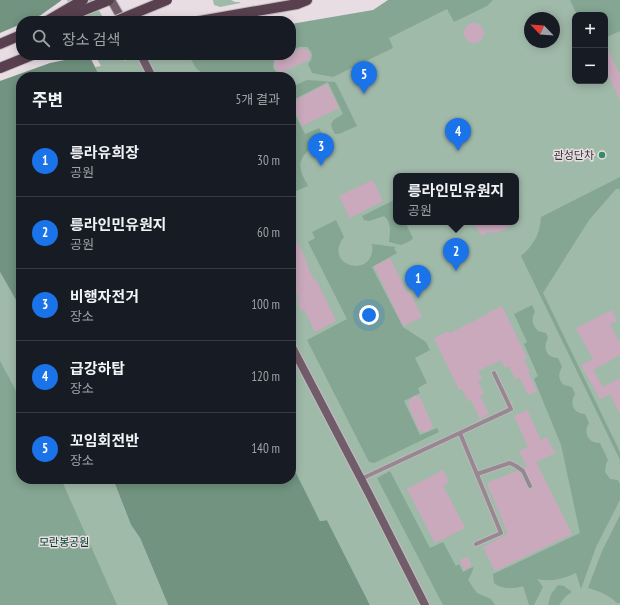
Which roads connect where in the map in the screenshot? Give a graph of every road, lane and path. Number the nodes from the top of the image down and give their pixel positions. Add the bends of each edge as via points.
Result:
1 (83, 0) edge
2 (110, 0) edge
3 (167, 0) edge
4 (307, 0) edge
5 (56, 16) edge
6 (70, 16) edge
7 (120, 16) edge
8 (128, 16) edge
9 (229, 16) edge
10 (16, 37) edge
11 (0, 44) edge
12 (20, 60) edge
13 (144, 60) edge
14 (0, 68) edge
15 (150, 72) edge
16 (296, 355) edge
17 (494, 373) dead end
18 (460, 433) junction
19 (477, 474) junction
20 (361, 479) junction
21 (530, 486) dead end
22 (476, 544) dead end
23 (425, 605) edge

1 - 5 main road
2 - 6 main road
2 - 7 street
3 - 8 main road, bridge
4 - 9 main road
10 - 11 main road
12 - 14 main road
13 - 15 street
16 - 20 street
17 - 18 lane via 511,409
18 - 19 lane
18 - 20 lane
19 - 21 lane via 510,464 523,471
19 - 22 lane via 501,533
20 - 23 street

